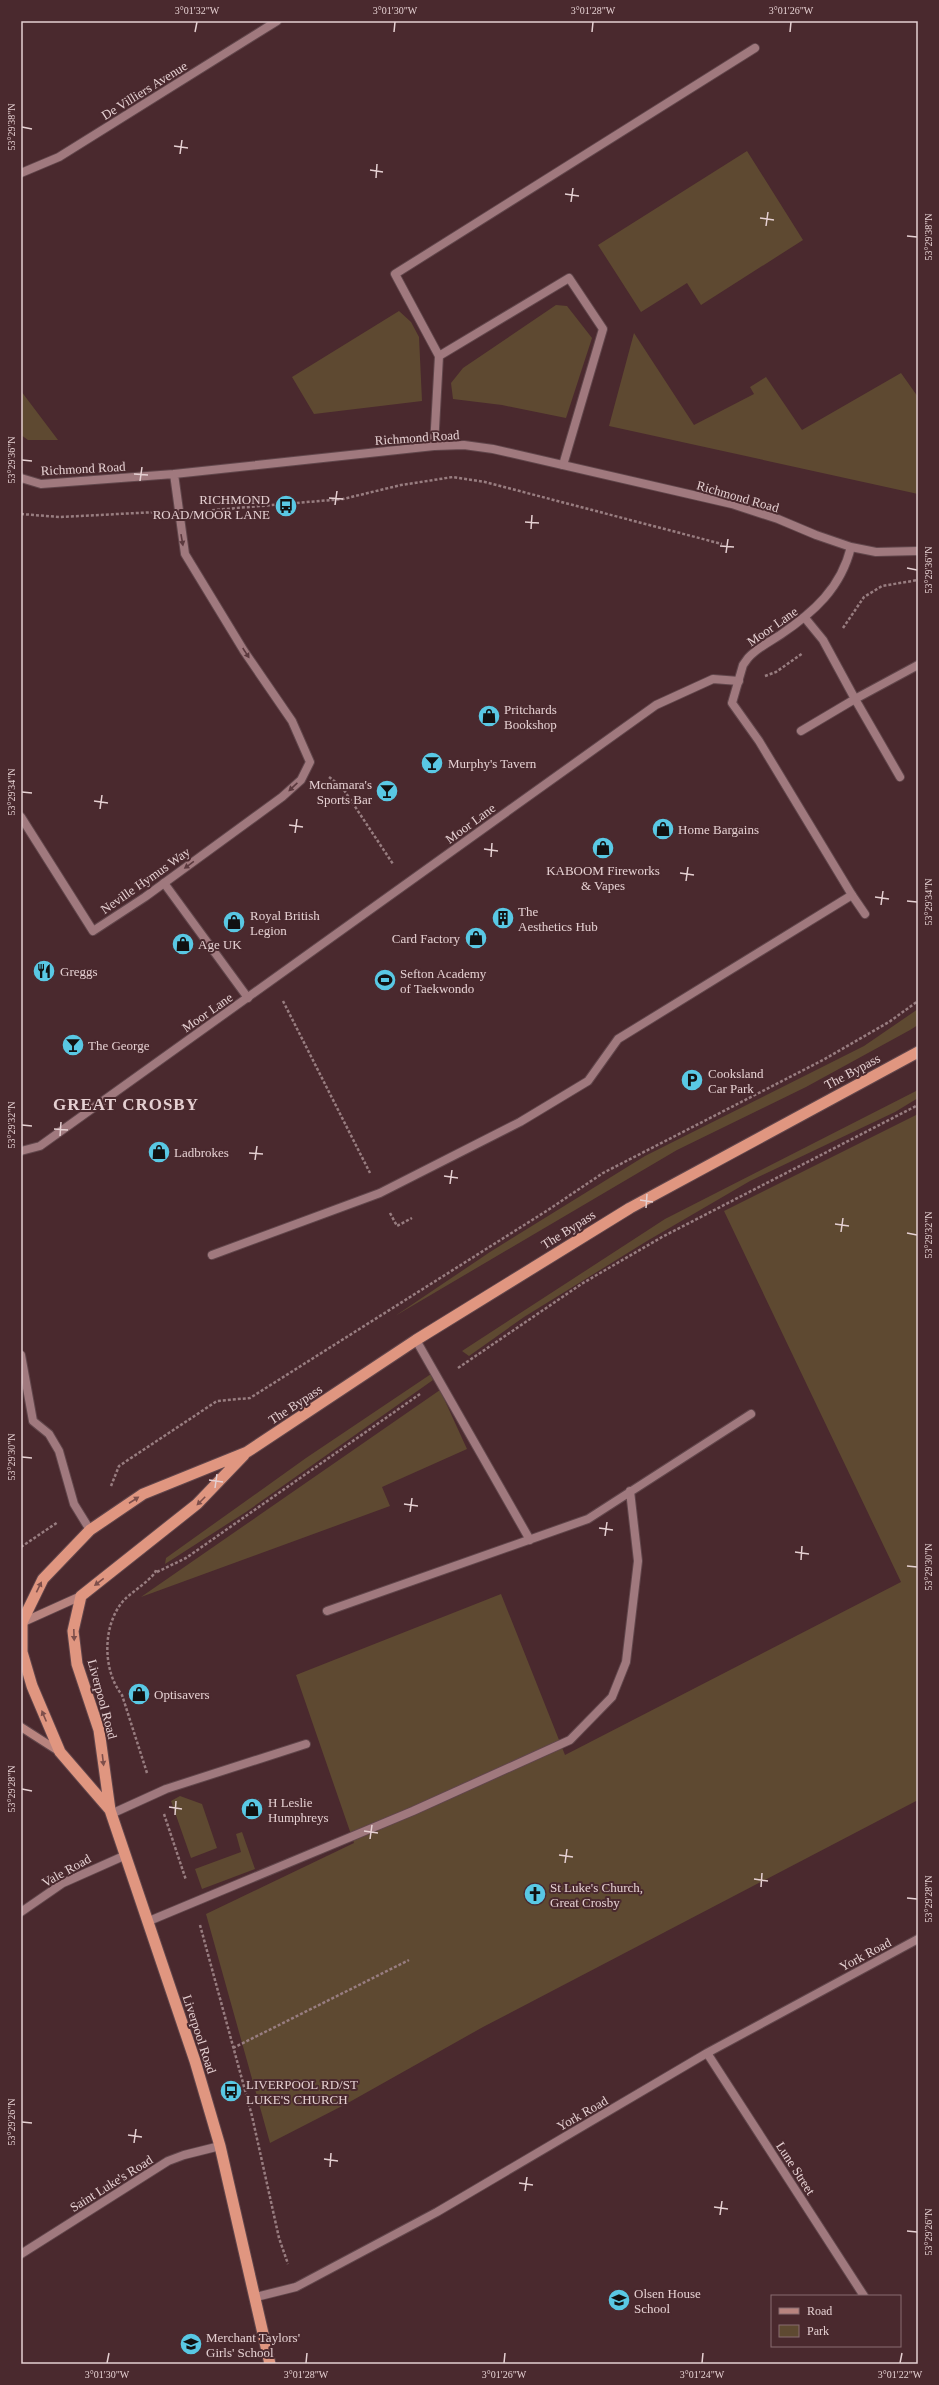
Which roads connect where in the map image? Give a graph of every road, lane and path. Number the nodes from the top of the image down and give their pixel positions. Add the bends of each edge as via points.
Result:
1 (277, 21) edge
2 (755, 48) dead end
3 (21, 173) edge
4 (439, 356) junction
5 (434, 446) junction
6 (563, 465) junction
7 (174, 474) junction
8 (21, 478) edge
9 (179, 511) junction
10 (21, 514) edge
11 (722, 544) dead end
12 (851, 547) junction
13 (918, 551) edge
14 (805, 618) junction
15 (918, 665) edge
16 (739, 681) junction
17 (855, 699) junction
18 (800, 731) dead end
19 (310, 762) junction
20 (900, 777) dead end
21 (21, 817) edge
22 (164, 883) junction
23 (406, 884) junction
24 (852, 895) junction
25 (865, 914) dead end
26 (271, 981) junction
27 (248, 998) junction
28 (918, 1001) edge
29 (918, 1052) edge
30 (918, 1105) edge
31 (21, 1151) edge
32 (380, 1193) junction
33 (412, 1218) dead end
34 (212, 1255) dead end
35 (416, 1340) junction
36 (21, 1355) edge
37 (438, 1380) junction
38 (751, 1414) dead end
39 (247, 1452) junction
40 (630, 1492) junction
41 (78, 1509) junction
42 (90, 1530) junction
43 (530, 1540) junction
44 (21, 1547) edge
45 (141, 1549) junction
46 (157, 1572) junction
47 (81, 1596) junction
48 (327, 1611) dead end
49 (22, 1622) edge
50 (21, 1727) edge
51 (306, 1744) dead end
52 (60, 1752) junction
53 (155, 1794) junction
54 (110, 1812) junction
55 (126, 1855) junction
56 (193, 1902) junction
57 (21, 1912) edge
58 (148, 1920) junction
59 (918, 1939) edge
60 (409, 1960) dead end
61 (233, 2048) junction
62 (707, 2053) junction
63 (220, 2146) junction
64 (21, 2254) edge
65 (296, 2288) junction
66 (863, 2295) edge
67 (256, 2298) junction
68 (270, 2364) edge

1 - 3 street, De Villiers Avenue via 59,157
2 - 4 street via 395,274
4 - 5 street
4 - 6 street via 569,278 603,328
5 - 6 street, Richmond Road via 464,445 493,449
5 - 7 street, Richmond Road
6 - 12 street, Richmond Road via 732,504
7 - 8 street, Richmond Road via 41,484
7 - 9 street
9 - 10 path via 60,517
9 - 11 path via 343,499 402,485 454,477 485,482
9 -> 19 street via 185,554 244,651 292,720
12 - 13 street via 876,552
12 - 14 street, Moor Lane via 847,562 832,589 818,607
14 - 16 street, Moor Lane via 752,653 743,665
14 - 17 street via 823,640
15 - 17 street
16 - 23 street, Moor Lane via 713,679 656,705
16 - 24 street via 732,703 759,741
17 - 18 street
17 - 20 street
19 -> 22 street, Neville Hymus Way via 301,780 282,797
19 - 23 path via 342,787
21 - 22 street, Neville Hymus Way via 93,931
22 - 27 street
23 - 26 street, Moor Lane
24 - 25 street
24 - 32 street via 618,1039 588,1080 520,1122
26 - 27 street, Moor Lane
26 - 32 path via 291,1014
27 - 31 street, Moor Lane via 40,1146
28 - 41 path via 889,1022 823,1060 603,1173 250,1398 217,1401 119,1466 110,1487
29 - 35 highway, The Bypass via 630,1208
30 - 37 path via 662,1238 583,1283
32 - 33 path via 397,1226
32 - 34 street
35 - 37 street
35 - 39 highway, The Bypass
36 - 41 street via 33,1420 49,1434 59,1451
37 - 43 street
37 - 46 path via 186,1558
38 - 40 street
42 -> 39 highway, The Bypass via 143,1494
39 -> 45 highway, The Bypass via 198,1504
40 - 43 street via 588,1519
40 - 56 street via 638,1561 626,1662 612,1697 570,1740 413,1811
41 - 42 street
41 - 44 path
49 -> 42 highway, The Bypass via 44,1579
43 - 48 street
45 - 46 path
45 -> 47 highway, The Bypass
46 - 53 path via 124,1600 110,1623 107,1654 113,1685 122,1695 139,1754
47 - 49 main road
47 -> 54 highway, Liverpool Road via 74,1631 77,1664 99,1730
52 -> 49 highway, Liverpool Road via 32,1686 22,1652
50 - 52 main road
51 - 53 street
52 - 54 highway, Liverpool Road
53 - 54 street
53 - 56 path
54 - 55 highway, Liverpool Road
55 - 57 street, Vale Road via 69,1880
55 - 58 highway, Liverpool Road
56 - 58 street
56 - 61 path
58 - 63 highway, Liverpool Road
59 - 62 street, York Road
60 - 61 path
61 - 65 path via 252,2116 279,2238
62 - 65 street, York Road via 437,2212
62 - 66 street, Lune Street
63 - 64 street, Saint Luke's Road via 168,2161
63 - 67 highway, Liverpool Road
65 - 67 street, York Road
67 - 68 highway, Liverpool Road

